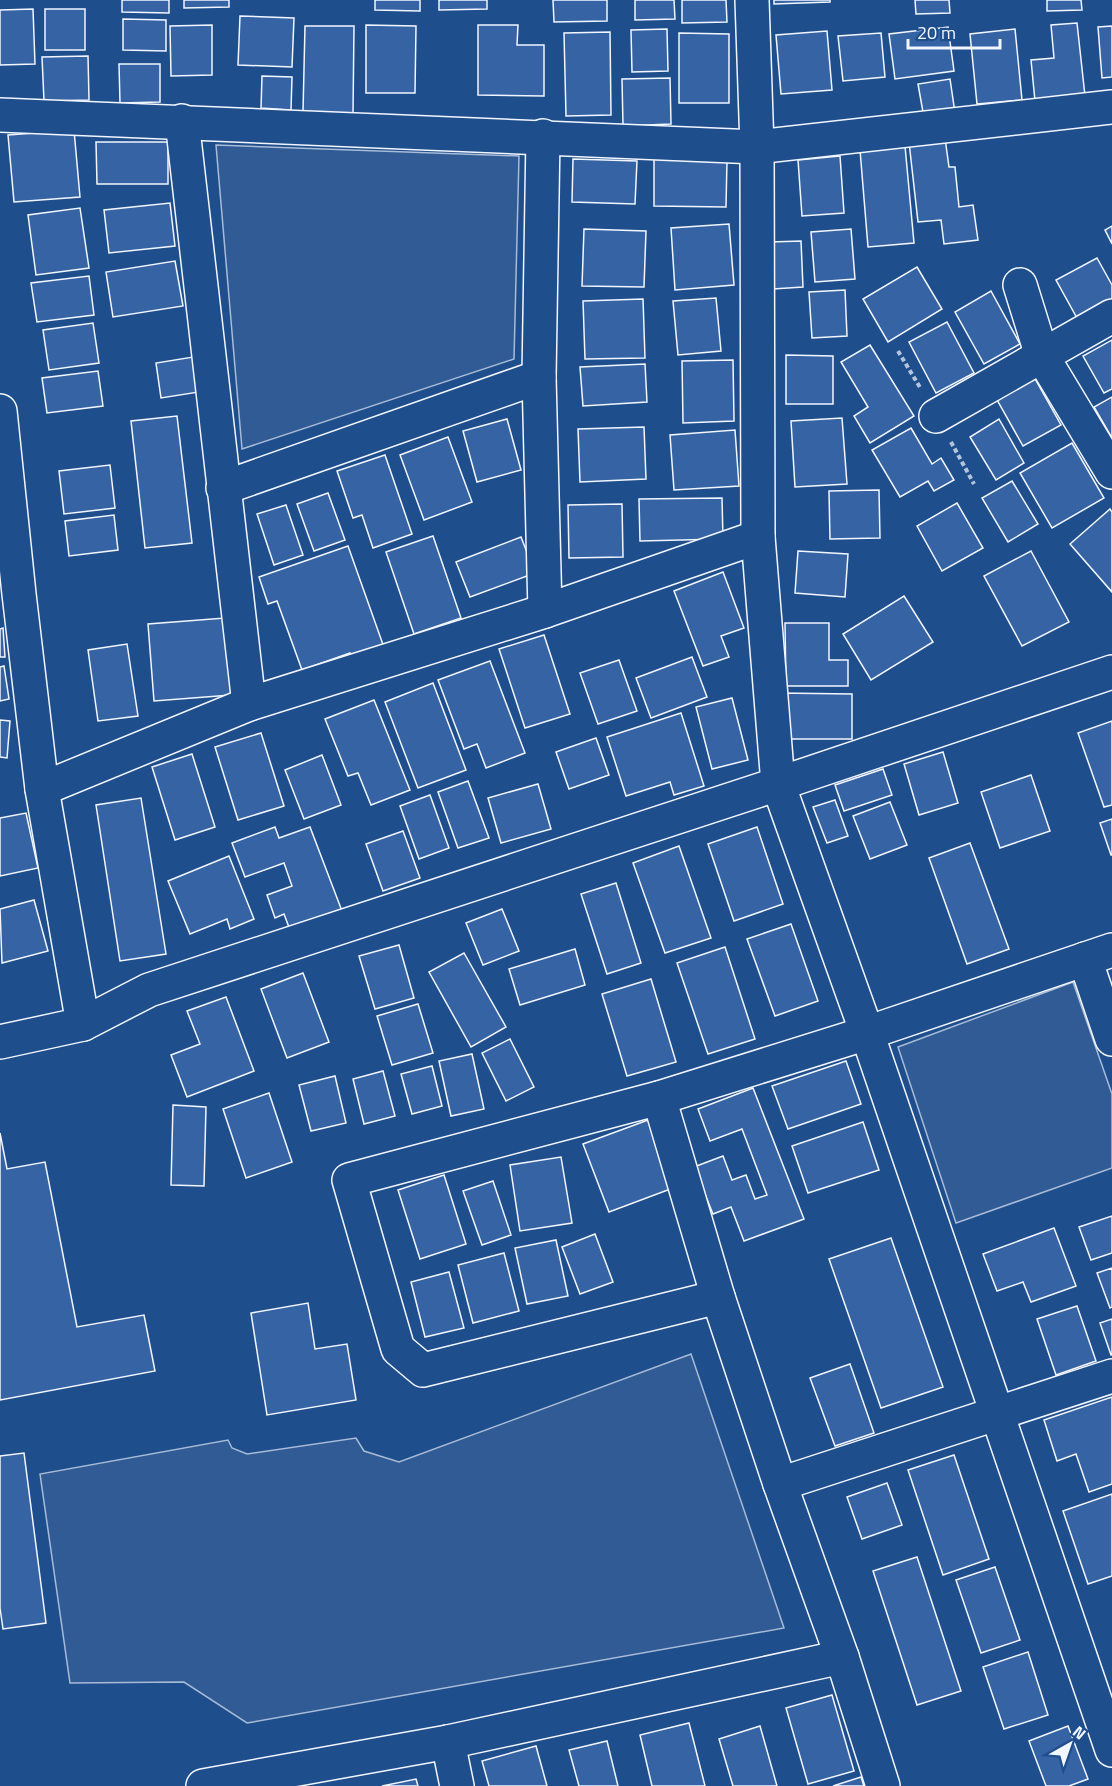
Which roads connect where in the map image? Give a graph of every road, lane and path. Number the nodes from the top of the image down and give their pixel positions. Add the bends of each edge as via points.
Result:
1 (752, 0) edge
2 (1112, 107) edge
3 (0, 115) edge
4 (182, 121) junction
5 (543, 136) junction
6 (757, 147) junction
7 (1020, 285) dead end
8 (1112, 316) edge
9 (1042, 356) junction
10 (539, 377) junction
11 (0, 411) edge
12 (936, 416) dead end
13 (1112, 472) edge
14 (223, 488) junction
15 (758, 537) junction
16 (9, 595) edge
17 (545, 611) junction
18 (1112, 672) edge
19 (249, 704) junction
20 (778, 784) junction
21 (42, 789) junction
22 (1099, 954) edge
23 (83, 1024) junction
24 (867, 1033) junction
25 (1112, 1039) edge
26 (0, 1042) edge
27 (659, 1098) junction
28 (718, 1297) junction
29 (1112, 1376) edge
30 (998, 1412) junction
31 (780, 1484) junction
32 (842, 1657) junction
33 (448, 1742) junction
34 (1112, 1750) edge
35 (202, 1786) edge
36 (457, 1786) edge
37 (883, 1786) edge

1 - 6 street
2 - 6 street
3 - 4 street
4 - 5 street
4 - 14 street
5 - 6 street
5 - 10 street
6 - 15 street
7 - 9 street
8 - 9 street
9 - 12 street
9 - 13 street
10 - 14 street
10 - 17 street
11 - 16 street
14 - 19 street
15 - 17 street
15 - 20 street
16 - 21 street
17 - 19 street
18 - 20 street
19 - 21 street
20 - 23 street via 149,990
20 - 24 street
21 - 23 street
22 - 24 street
22 - 25 street
23 - 26 street
24 - 27 street
24 - 30 street
27 - 28 street
27 - 28 street via 349,1180 398,1349 423,1370
28 - 31 street
29 - 30 street
30 - 31 street
30 - 34 street
31 - 32 street
32 - 33 street
32 - 37 street
33 - 35 street
33 - 36 street

